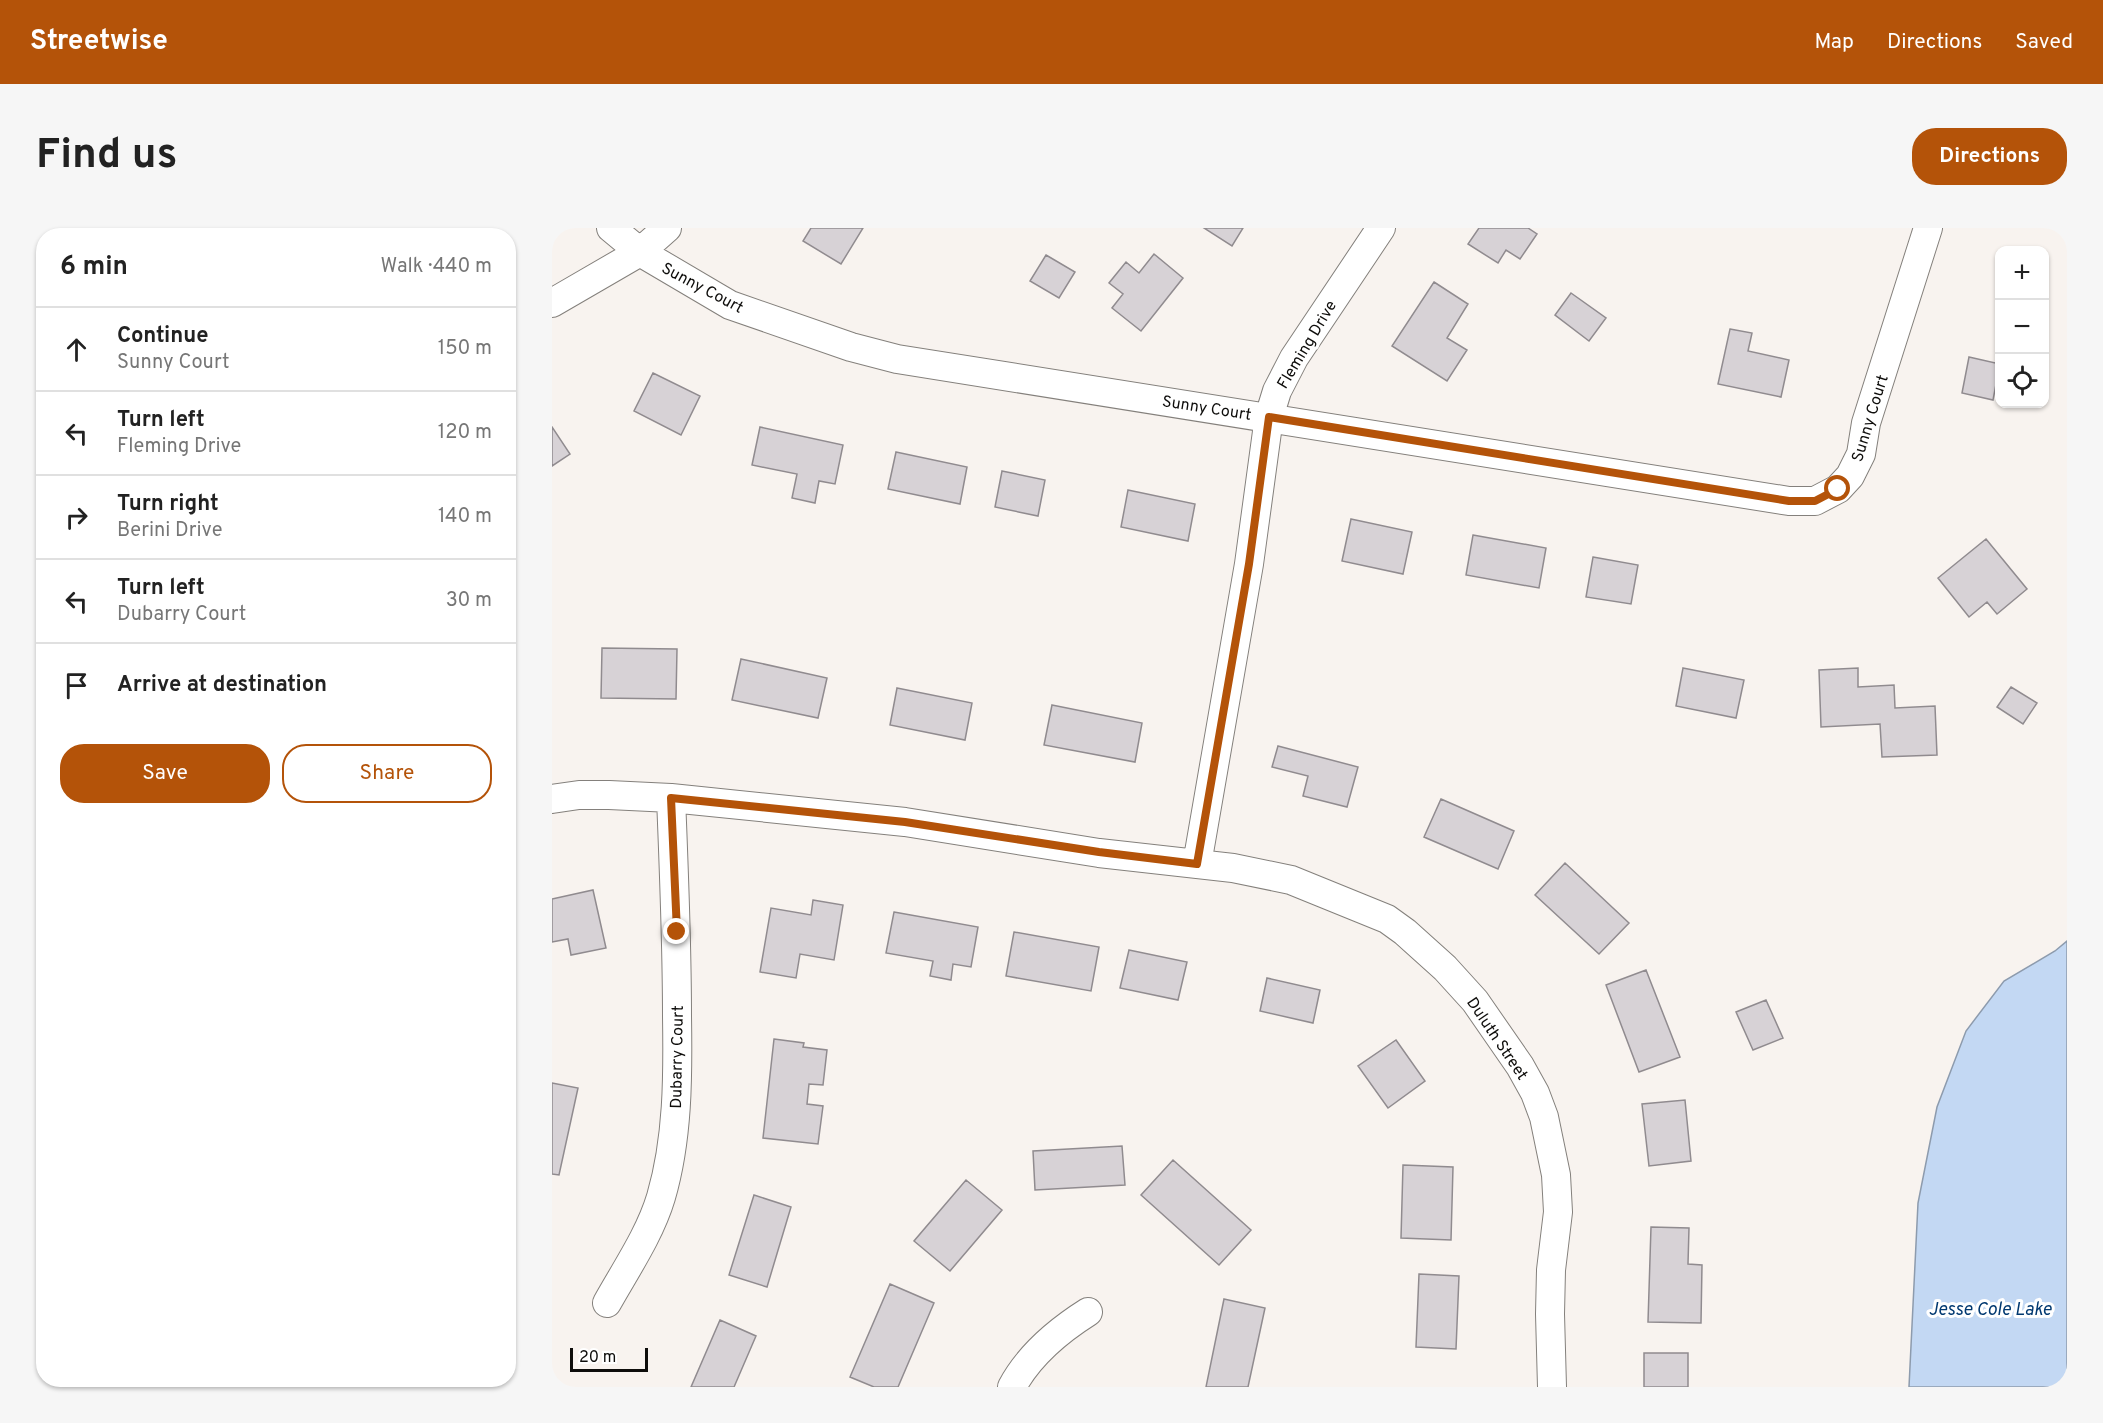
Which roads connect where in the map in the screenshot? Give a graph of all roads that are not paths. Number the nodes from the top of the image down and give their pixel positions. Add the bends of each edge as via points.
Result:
1 (611, 228) edge
2 (667, 228) edge
3 (1381, 228) edge
4 (1928, 228) edge
5 (640, 252) junction
6 (552, 303) edge
7 (1269, 417) junction
8 (671, 798) junction
9 (552, 799) edge
10 (1197, 864) junction
11 (607, 1302) dead end
12 (1088, 1312) dead end
13 (1012, 1387) edge
14 (1552, 1387) edge

1 - 5 street, Sunny Court
2 - 5 street
3 - 7 street, Fleming Drive via 1294,358
4 - 7 street, Sunny Court via 1866,423 1861,454 1838,489 1815,501 1789,501
5 - 6 street
5 - 7 street, Sunny Court via 730,305 851,347 909,361
7 - 10 street, Fleming Drive via 1249,564
8 - 9 street, Duluth Street via 579,795
8 - 10 street, Duluth Street via 905,822
8 - 11 street, Dubarry Court via 677,932 675,1110 660,1199
10 - 14 street, Duluth Street via 1291,880 1387,919 1445,968 1475,1001 1507,1047 1541,1108 1556,1175 1558,1212 1550,1314
12 - 13 street via 1042,1348

